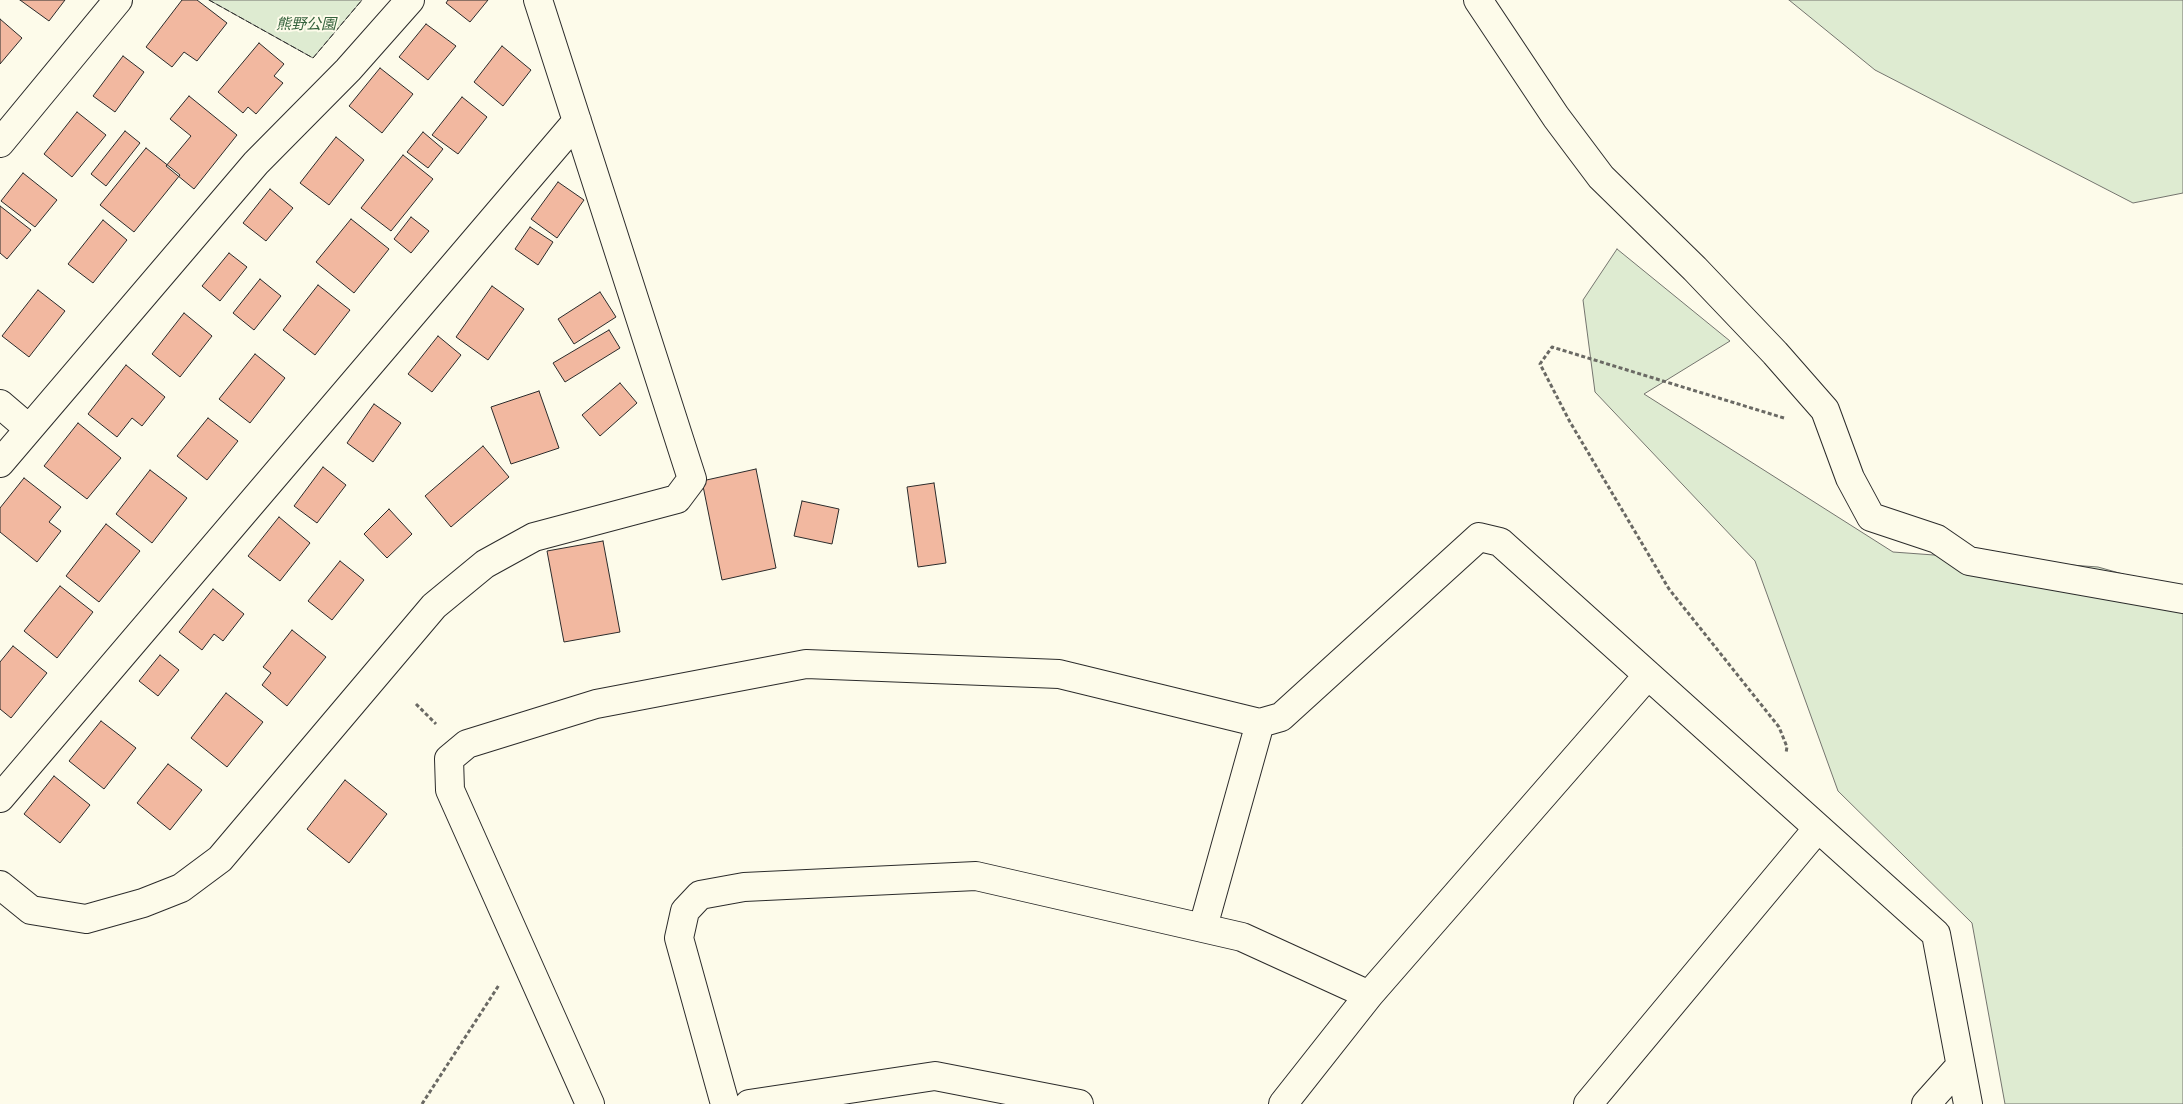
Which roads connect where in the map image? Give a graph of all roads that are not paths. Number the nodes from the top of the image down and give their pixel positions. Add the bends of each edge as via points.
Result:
1 (118, 0) edge
2 (410, 0) edge
3 (538, 0) edge
4 (1478, 0) edge
5 (577, 121) junction
6 (0, 143) edge
7 (0, 404) edge
8 (28, 428) junction
9 (0, 462) edge
10 (2183, 599) edge
11 (1648, 674) junction
12 (1260, 723) junction
13 (0, 798) edge
14 (1818, 828) junction
15 (0, 885) edge
16 (1203, 927) junction
17 (1369, 995) junction
18 (1960, 1066) junction
19 (590, 1104) edge
20 (725, 1104) edge
21 (749, 1104) edge
22 (1079, 1104) edge
23 (1283, 1104) edge
24 (1588, 1104) edge
25 (1926, 1104) edge
26 (1968, 1104) edge

1 - 6 street
2 - 8 street via 348,70 256,163
3 - 5 street
4 - 10 street via 1556,117 1601,177 1701,276 1825,410 1850,478 1871,517 1938,539 1969,561
5 - 13 street
5 - 15 street via 692,479 677,499 534,537 485,564 434,606 220,859 180,888 143,903 86,919 31,910
7 - 8 street
8 - 9 street
11 - 12 street via 1500,542 1479,537 1281,717
11 - 14 street
11 - 17 street
12 - 16 street
12 - 19 street via 1059,674 806,664 596,704 467,744 449,759 450,790
14 - 18 street via 1936,934
14 - 24 street
16 - 17 street via 1242,937
16 - 20 street via 976,876 744,887 700,895 685,911 679,938
17 - 23 street
18 - 25 street
18 - 26 street
21 - 22 street via 935,1076

